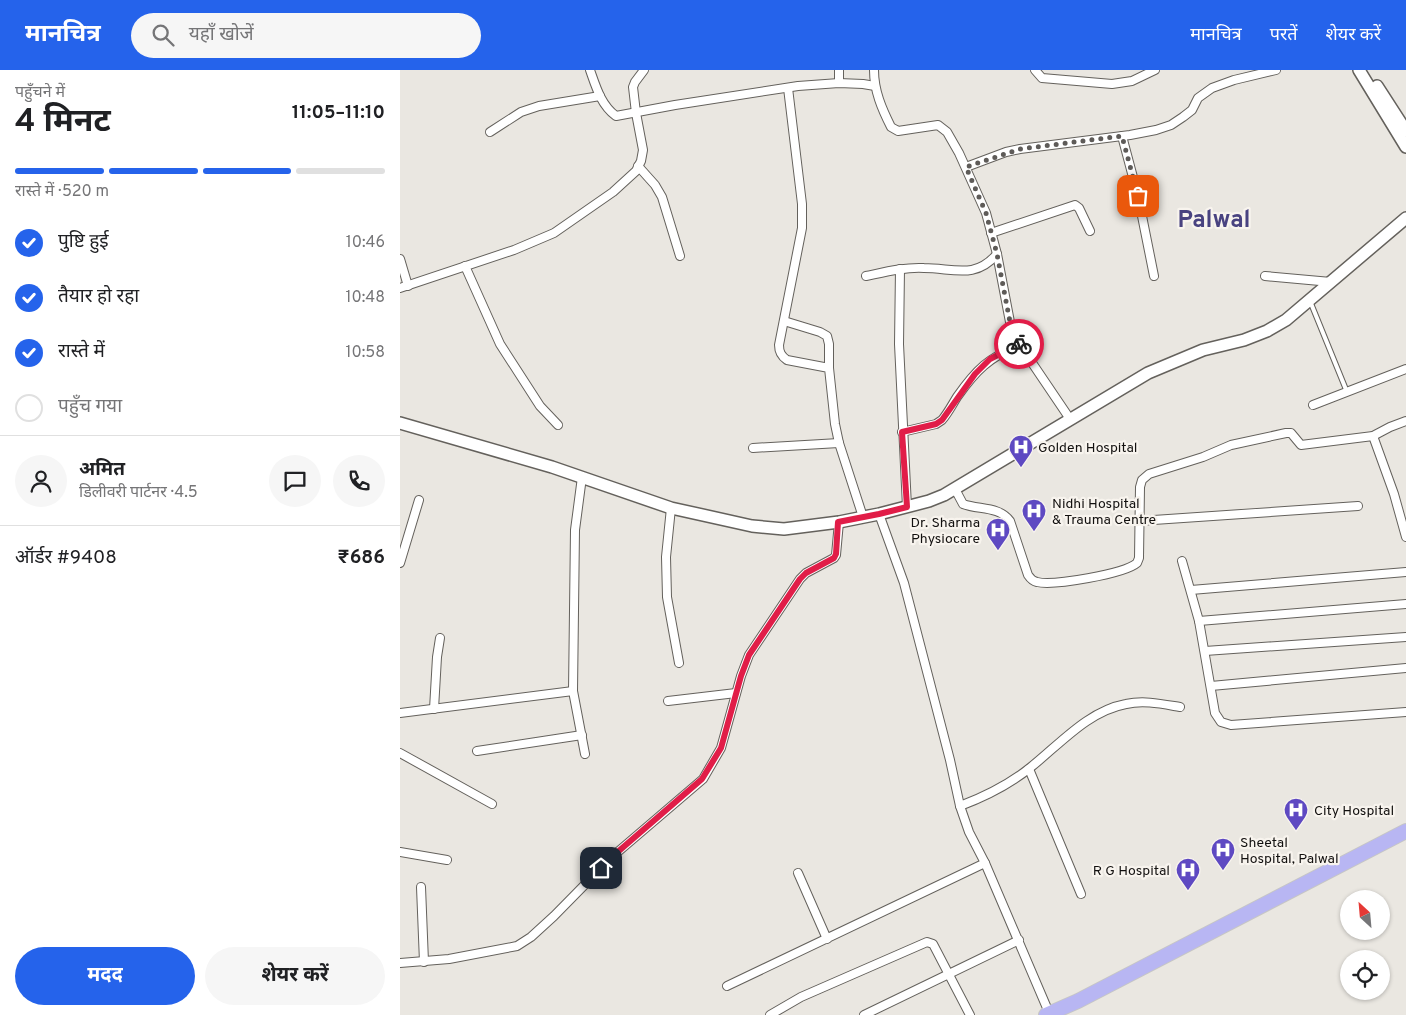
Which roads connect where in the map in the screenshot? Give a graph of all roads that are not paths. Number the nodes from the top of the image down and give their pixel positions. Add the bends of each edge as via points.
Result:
1 (590, 70) edge
2 (644, 70) edge
3 (839, 70) edge
4 (874, 70) edge
5 (1035, 70) edge
6 (1155, 70) edge
7 (1276, 70) edge
8 (1359, 70) edge
9 (1367, 70) edge
10 (839, 83) junction
11 (875, 86) junction
12 (788, 88) junction
13 (600, 96) junction
14 (636, 113) junction
15 (1406, 131) edge
16 (490, 132) dead end
17 (1122, 136) junction
18 (1406, 147) edge
19 (638, 166) junction
20 (966, 167) junction
21 (1406, 218) edge
22 (1090, 231) dead end
23 (991, 233) junction
24 (997, 254) junction
25 (680, 256) dead end
26 (400, 259) edge
27 (465, 266) junction
28 (900, 269) junction
29 (866, 276) dead end
30 (1154, 276) dead end
31 (1265, 276) dead end
32 (1331, 282) junction
33 (404, 287) edge
34 (1309, 300) junction
35 (784, 321) junction
36 (1020, 345) junction
37 (830, 368) junction
38 (1406, 369) edge
39 (1347, 392) junction
40 (1313, 405) dead end
41 (1070, 418) junction
42 (1406, 421) edge
43 (400, 423) edge
44 (558, 425) dead end
45 (902, 432) junction
46 (1374, 436) junction
47 (838, 443) junction
48 (754, 448) dead end
49 (582, 477) junction
50 (955, 489) junction
51 (419, 500) dead end
52 (1358, 506) dead end
53 (907, 507) junction
54 (671, 508) junction
55 (879, 514) junction
56 (862, 516) junction
57 (1139, 520) junction
58 (838, 522) junction
59 (1406, 537) edge
60 (1182, 561) dead end
61 (400, 563) edge
62 (1406, 572) edge
63 (1191, 590) junction
64 (1406, 604) edge
65 (1198, 621) junction
66 (1406, 637) edge
67 (440, 638) dead end
68 (1205, 651) junction
69 (679, 663) dead end
70 (1406, 668) edge
71 (1211, 686) junction
72 (573, 691) junction
73 (736, 693) junction
74 (668, 702) dead end
75 (1180, 707) dead end
76 (434, 709) junction
77 (1406, 712) edge
78 (400, 713) edge
79 (582, 735) junction
80 (477, 750) dead end
81 (400, 753) edge
82 (586, 754) dead end
83 (1029, 769) junction
84 (492, 804) dead end
85 (960, 806) junction
86 (1406, 831) edge
87 (400, 852) edge
88 (447, 860) dead end
89 (985, 863) junction
90 (798, 872) dead end
91 (421, 886) dead end
92 (1081, 894) dead end
93 (826, 939) junction
94 (1019, 940) junction
95 (424, 962) junction
96 (400, 963) edge
97 (948, 974) junction
98 (727, 986) dead end
99 (770, 1015) edge
100 (864, 1015) edge
101 (970, 1015) edge
102 (1048, 1015) edge

1 - 13 street
2 - 14 street via 633,87
3 - 10 street
4 - 11 street
5 - 6 street via 1042,78 1112,84 1132,81
7 - 17 street via 1212,88 1198,98 1192,110 1171,125
8 - 18 main road
9 - 15 main road
10 - 11 street
10 - 12 street
11 - 20 street via 891,127 898,130 938,126 947,132
12 - 14 street
12 - 35 street via 802,228
13 - 14 street via 616,116
13 - 16 street via 539,106 521,112
14 - 19 street via 643,150
17 - 20 street via 1020,149
17 - 30 street
19 - 25 street via 656,185 662,197
19 - 27 street via 613,192 554,233
20 - 23 street
21 - 32 main road
22 - 23 street via 1075,205
23 - 24 street
24 - 28 street via 989,264 969,271
24 - 36 street via 1010,322
26 - 33 street
27 - 33 street
27 - 44 street via 500,344 540,406
28 - 29 street
28 - 45 street
31 - 32 street
32 - 34 main road
34 - 39 lane
34 - 41 main road via 1267,331 1203,350 1148,373
35 - 37 street via 827,336
35 - 37 street via 779,345 783,357
36 - 41 street
36 - 45 street via 990,359 975,374 942,420
37 - 47 street
38 - 39 street
39 - 40 street
41 - 50 main road
42 - 46 street
43 - 49 main road
45 - 53 street
46 - 57 street via 1301,445 1291,433 1286,433 1232,445 1149,474 1140,487
46 - 59 street
47 - 48 street
47 - 56 street
49 - 54 main road
49 - 72 street via 575,530
50 - 53 main road
50 - 57 street via 963,504 999,512 1007,517 1028,575 1035,582 1068,582 1134,566 1139,558
51 - 61 street
52 - 57 street
53 - 55 main road
54 - 58 main road via 752,526 784,529
54 - 69 street via 666,557 667,597
55 - 56 main road
55 - 85 street via 906,592
56 - 58 main road
58 - 73 street via 836,554 832,560 800,579 749,655
60 - 63 street
62 - 63 street
63 - 65 street
64 - 65 street
65 - 68 street
66 - 68 street
67 - 76 street
68 - 71 street
70 - 71 street
71 - 77 street via 1215,712 1225,724
72 - 76 street
72 - 79 street
73 - 74 street
73 - 95 street via 721,748 702,779 613,856 531,937 518,946
75 - 83 street via 1133,702 1105,710 1081,725
76 - 78 street
79 - 80 street
79 - 82 street
81 - 84 street
83 - 85 street via 981,798
83 - 92 street
85 - 89 street
86 - 102 highway
87 - 88 street
89 - 93 street
89 - 94 street
90 - 93 street
91 - 95 street
93 - 98 street
94 - 97 street
94 - 102 street
95 - 96 street
97 - 99 street via 933,944 927,942 801,997
97 - 100 street
97 - 101 street

